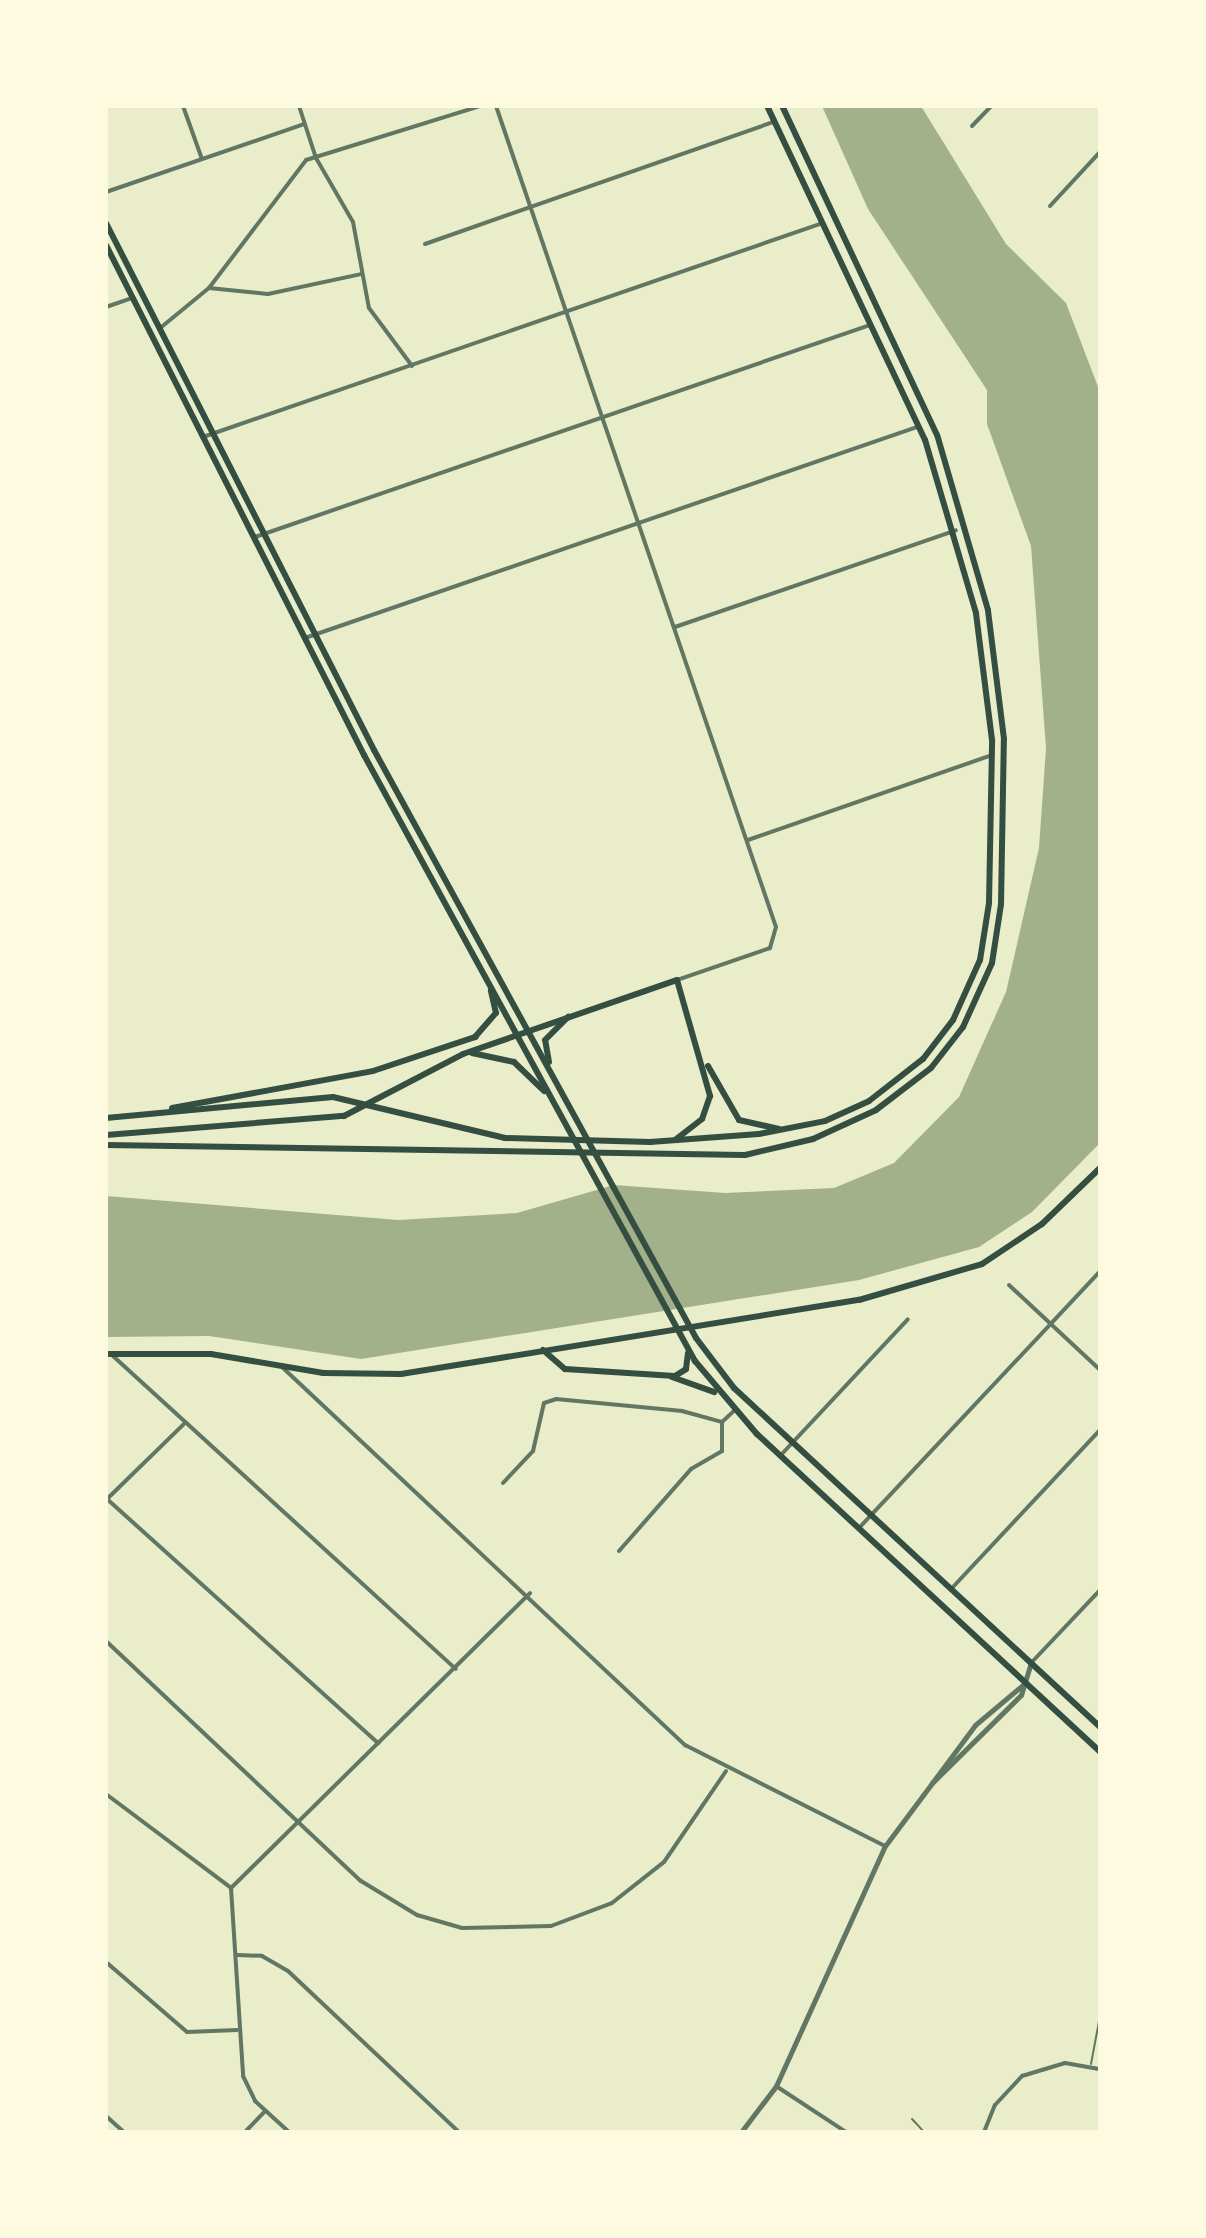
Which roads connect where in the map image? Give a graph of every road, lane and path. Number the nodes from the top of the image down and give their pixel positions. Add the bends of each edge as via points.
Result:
1 (183, 106) edge
2 (299, 106) edge
3 (480, 106) edge
4 (496, 106) edge
5 (767, 106) edge
6 (782, 106) edge
7 (991, 106) edge
8 (774, 122) junction
9 (305, 124) junction
10 (972, 126) dead end
11 (1100, 152) edge
12 (316, 158) junction
13 (202, 159) junction
14 (106, 192) edge
15 (530, 206) junction
16 (1050, 206) dead end
17 (106, 223) edge
18 (820, 224) junction
19 (425, 244) dead end
20 (106, 245) edge
21 (361, 274) junction
22 (209, 288) junction
23 (132, 298) junction
24 (106, 307) edge
25 (567, 312) junction
26 (870, 325) junction
27 (159, 329) junction
28 (412, 366) junction
29 (602, 417) junction
30 (919, 426) junction
31 (213, 434) junction
32 (203, 437) junction
33 (639, 522) junction
34 (956, 530) junction
35 (263, 534) junction
36 (253, 538) junction
37 (675, 627) junction
38 (314, 635) junction
39 (303, 638) junction
40 (992, 755) junction
41 (748, 840) junction
42 (481, 965) junction
43 (677, 980) junction
44 (573, 1013) junction
45 (527, 1029) junction
46 (516, 1033) junction
47 (463, 1054) junction
48 (705, 1060) junction
49 (569, 1105) junction
50 (555, 1107) junction
51 (155, 1113) junction
52 (106, 1118) edge
53 (791, 1130) junction
54 (106, 1135) edge
55 (671, 1141) junction
56 (106, 1145) edge
57 (1100, 1168) edge
58 (1100, 1271) edge
59 (1009, 1285) dead end
60 (908, 1319) dead end
61 (1050, 1324) junction
62 (682, 1340) junction
63 (543, 1350) junction
64 (108, 1354) edge
65 (280, 1365) junction
66 (1100, 1370) edge
67 (669, 1376) junction
68 (722, 1398) junction
69 (734, 1411) junction
70 (722, 1422) junction
71 (184, 1424) junction
72 (1100, 1430) edge
73 (793, 1442) junction
74 (780, 1456) junction
75 (503, 1483) dead end
76 (107, 1500) edge
77 (872, 1514) junction
78 (859, 1528) junction
79 (619, 1551) dead end
80 (952, 1588) junction
81 (1100, 1590) edge
82 (530, 1593) junction
83 (106, 1641) edge
84 (1031, 1663) junction
85 (456, 1669) junction
86 (1026, 1682) junction
87 (1100, 1727) edge
88 (378, 1743) junction
89 (1100, 1752) edge
90 (726, 1771) junction
91 (932, 1783) junction
92 (106, 1794) edge
93 (301, 1819) junction
94 (885, 1846) junction
95 (231, 1888) junction
96 (237, 1955) junction
97 (106, 1962) edge
98 (1100, 2016) edge
99 (237, 2030) junction
100 (1091, 2066) junction
101 (1100, 2069) edge
102 (776, 2086) junction
103 (265, 2111) junction
104 (106, 2116) edge
105 (912, 2119) dead end
106 (124, 2132) edge
107 (245, 2132) edge
108 (289, 2132) edge
109 (459, 2132) edge
110 (741, 2132) edge
111 (846, 2132) edge
112 (924, 2132) edge
113 (984, 2132) edge

1 - 13 street
2 - 9 street
3 - 12 street
4 - 15 street
5 - 8 main road
6 - 56 main road via 937,435 988,610 1005,752 1001,904 992,963 963,1027 918,1080 876,1110 821,1136 745,1155
7 - 10 street
8 - 15 street
8 - 18 main road
9 - 12 street
9 - 13 street
11 - 16 street
12 - 21 street via 353,222
12 - 22 street via 301,165 260,230
13 - 14 street
15 - 19 street
15 - 25 street
17 - 27 main road
18 - 25 street
18 - 26 main road
20 - 23 main road
21 - 22 street via 268,294
21 - 28 street via 381,330
22 - 27 street
23 - 24 street
23 - 32 main road
25 - 28 street
25 - 29 street
26 - 29 street
26 - 30 main road
27 - 31 main road
28 - 31 street
29 - 33 street
29 - 35 street
30 - 33 street
30 - 34 main road
31 - 32 street
31 - 35 main road
32 - 36 main road
33 - 37 street
33 - 38 street
34 - 37 street
34 - 40 main road via 981,637
35 - 36 street
35 - 38 main road
36 - 39 main road
37 - 41 street
38 - 39 street
38 - 45 main road
39 - 42 main road
40 - 41 street
40 - 53 main road via 987,925 961,1007 923,1059 885,1091 840,1116
41 - 43 street via 775,941
42 - 46 main road
42 - 51 main road via 496,1013 475,1037 373,1071
43 - 44 main road
43 - 48 main road
44 - 45 main road
44 - 49 main road via 551,1030 544,1051
45 - 46 main road
45 - 49 main road
46 - 47 main road
46 - 50 main road
47 - 50 main road via 514,1062
47 - 54 main road via 344,1116
48 - 53 main road via 739,1120
48 - 55 main road via 706,1112
49 - 73 main road via 696,1338 734,1388
50 - 62 main road
51 - 52 main road
51 - 55 main road via 333,1097 490,1136
53 - 55 main road
57 - 63 main road via 1011,1247 947,1277 830,1306
58 - 61 street
59 - 61 street
60 - 73 street
61 - 66 street
61 - 77 street
62 - 67 main road via 688,1362
62 - 68 main road
63 - 65 main road via 358,1376
63 - 67 main road via 565,1369
64 - 65 main road via 211,1354
64 - 71 street
65 - 82 street
67 - 68 main road
68 - 69 main road
69 - 70 street
69 - 74 main road
70 - 75 street via 682,1411 556,1399 544,1403 533,1451
70 - 79 street via 722,1451 691,1469
71 - 76 street
71 - 85 street
72 - 80 street
73 - 74 street
73 - 77 main road
74 - 78 main road
76 - 88 street
77 - 78 street
77 - 80 main road
78 - 86 main road
80 - 84 main road
81 - 84 street
82 - 85 street
82 - 90 street via 685,1745
83 - 93 street
84 - 86 street
84 - 87 main road
85 - 88 street
86 - 89 main road
86 - 91 street
86 - 91 street via 975,1725
88 - 93 street
90 - 93 street via 680,1844 641,1883 592,1913 528,1930 462,1928 396,1905 361,1881
90 - 94 street
91 - 94 street
92 - 95 street
93 - 95 street
94 - 102 street
95 - 96 street
96 - 99 street
96 - 109 street via 262,1956 288,1971
97 - 99 street via 187,2032
98 - 100 lane
99 - 103 street via 243,2076
100 - 101 street
100 - 113 street via 1050,2065 1022,2076 995,2105
102 - 110 street
102 - 111 street
103 - 107 street
103 - 108 street
104 - 106 street
105 - 112 lane

